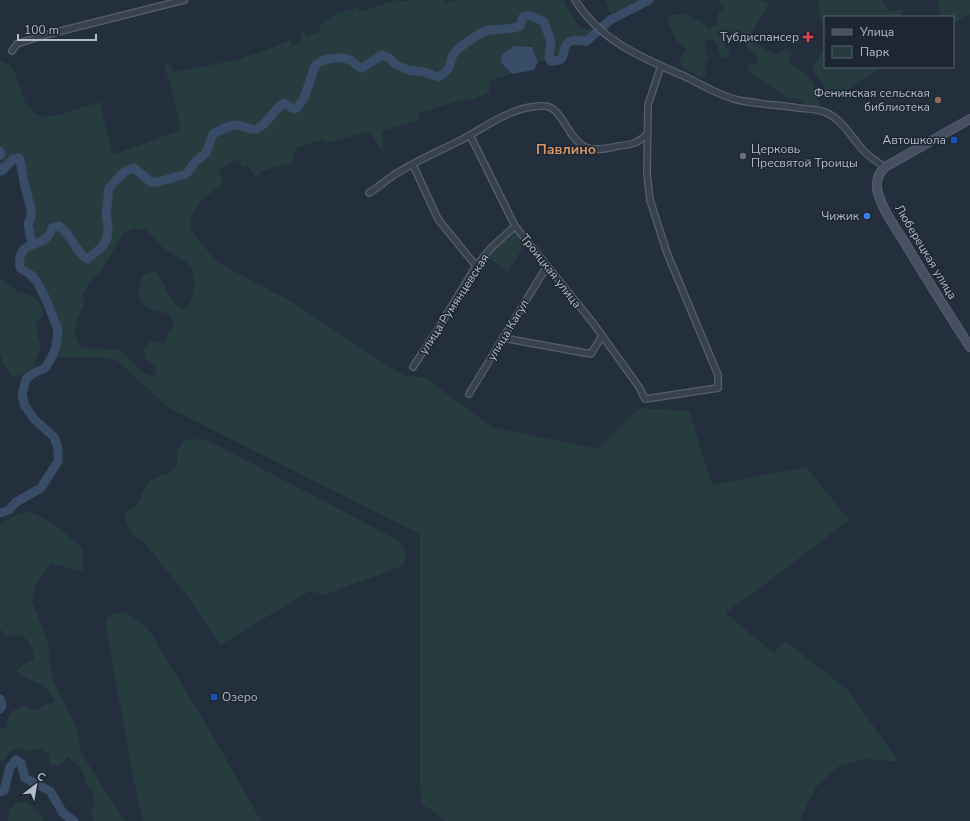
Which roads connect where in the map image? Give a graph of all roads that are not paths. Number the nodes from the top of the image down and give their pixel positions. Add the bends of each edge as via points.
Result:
1 (184, 0) edge
2 (575, 0) edge
3 (12, 51) dead end
4 (661, 66) junction
5 (970, 119) edge
6 (648, 134) junction
7 (470, 135) junction
8 (414, 165) junction
9 (885, 167) junction
10 (369, 193) dead end
11 (515, 226) junction
12 (476, 266) junction
13 (547, 266) junction
14 (602, 336) junction
15 (503, 338) junction
16 (970, 347) edge
17 (413, 368) dead end
18 (469, 394) dead end

1 - 3 street via 41,36 17,44
2 - 4 street via 605,35 621,47
4 - 6 street via 648,105
4 - 9 street via 736,100 825,112 839,121 863,150
5 - 9 main road
6 - 7 street via 642,140 627,145 602,149 588,148 574,139 554,110 543,106 520,110
6 - 14 street, Троицкая улица via 648,186 654,216 718,375 718,388 646,399
7 - 8 street
7 - 11 street, Троицкая улица
8 - 10 street via 392,176
8 - 12 street via 438,218
9 - 16 main road, Люберецкая улица via 879,174 877,183 884,206
11 - 12 street, улица Румянцевская
11 - 13 street, Троицкая улица
12 - 17 street, улица Румянцевская
13 - 14 street, Троицкая улица
13 - 15 street, улица Кагул
14 - 15 street via 592,354
15 - 18 street, улица Кагул

